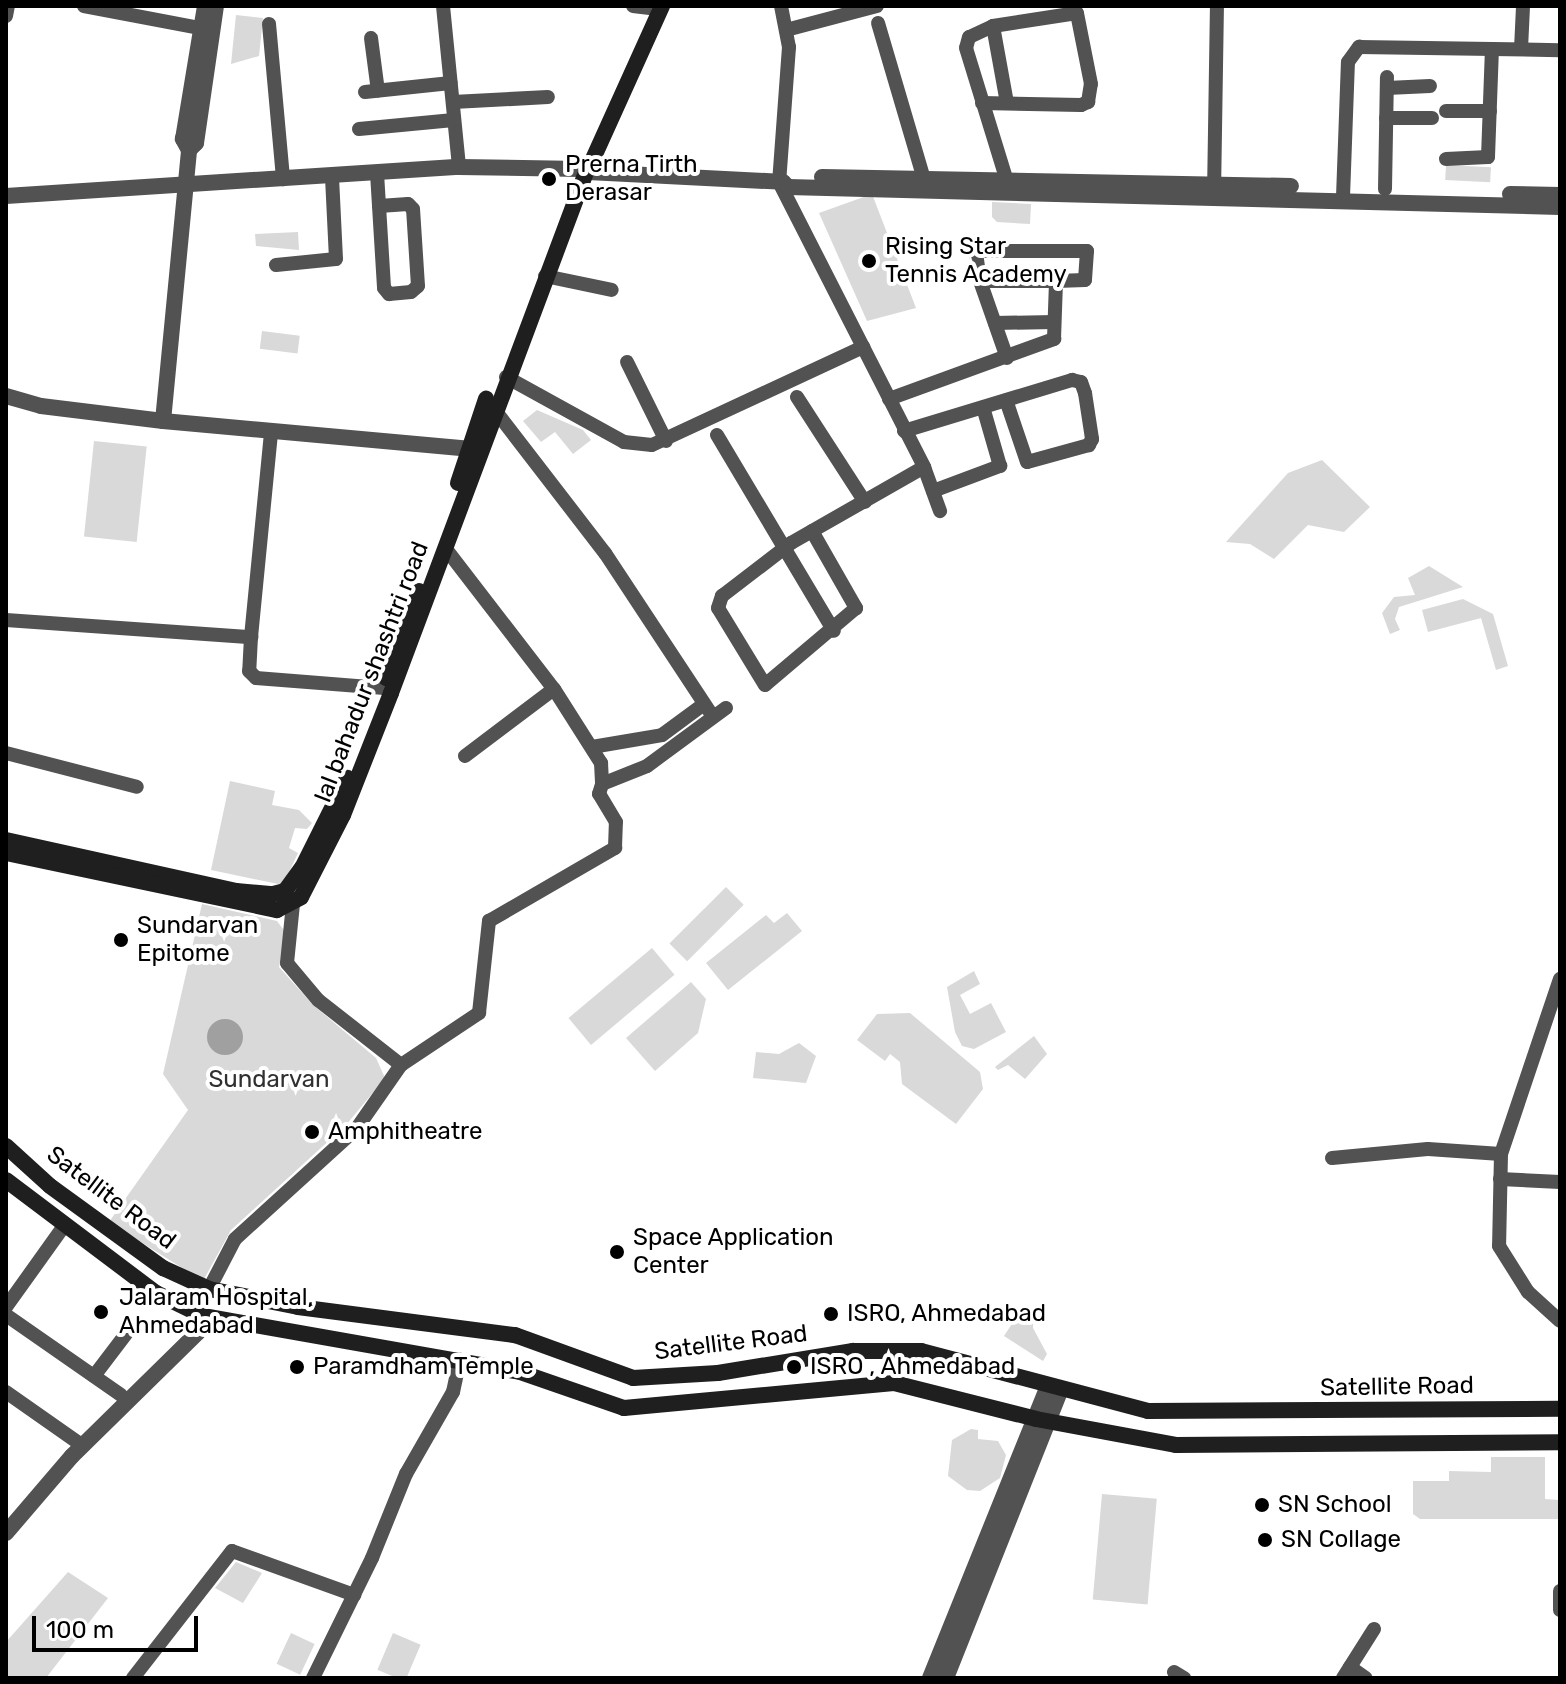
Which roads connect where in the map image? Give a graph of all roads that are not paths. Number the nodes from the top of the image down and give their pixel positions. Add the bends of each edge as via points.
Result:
1 (8, 6) edge
2 (84, 6) edge
3 (205, 6) edge
4 (216, 6) edge
5 (443, 6) edge
6 (781, 6) edge
7 (877, 6) edge
8 (1217, 6) edge
9 (1523, 6) edge
10 (649, 7) edge
11 (6, 16) edge
12 (878, 23) dead end
13 (269, 24) dead end
14 (993, 26) junction
15 (199, 28) junction
16 (786, 30) junction
17 (371, 38) dead end
18 (1492, 49) junction
19 (1521, 49) junction
20 (1560, 50) edge
21 (451, 83) junction
22 (1430, 86) dead end
23 (548, 97) dead end
24 (453, 102) junction
25 (982, 103) junction
26 (1007, 103) junction
27 (1490, 111) junction
28 (1386, 118) junction
29 (454, 120) junction
30 (359, 129) dead end
31 (189, 150) junction
32 (1446, 159) dead end
33 (459, 167) junction
34 (584, 171) junction
35 (377, 173) junction
36 (332, 176) junction
37 (923, 176) junction
38 (1006, 178) junction
39 (283, 179) junction
40 (781, 182) junction
41 (186, 186) junction
42 (1214, 189) junction
43 (1385, 189) junction
44 (1343, 193) junction
45 (1560, 195) edge
46 (6, 196) edge
47 (379, 206) junction
48 (1560, 207) edge
49 (276, 265) dead end
50 (545, 276) junction
51 (980, 281) junction
52 (1056, 281) junction
53 (612, 290) dead end
54 (1054, 322) junction
55 (995, 323) junction
56 (863, 347) junction
57 (1007, 358) junction
58 (627, 362) dead end
59 (506, 377) junction
60 (6, 396) edge
61 (797, 397) dead end
62 (889, 399) junction
63 (1006, 400) junction
64 (983, 407) junction
65 (494, 409) junction
66 (163, 421) junction
67 (904, 431) junction
68 (271, 432) junction
69 (717, 435) dead end
70 (666, 441) junction
71 (474, 449) junction
72 (924, 467) junction
73 (933, 491) junction
74 (865, 502) junction
75 (940, 511) dead end
76 (812, 531) junction
77 (446, 549) junction
78 (785, 550) junction
79 (6, 620) edge
80 (834, 631) junction
81 (251, 637) junction
82 (382, 688) junction
83 (554, 689) junction
84 (704, 704) junction
85 (726, 708) dead end
86 (713, 717) junction
87 (592, 747) junction
88 (6, 753) edge
89 (465, 756) dead end
90 (602, 784) junction
91 (137, 787) dead end
92 (6, 840) edge
93 (6, 853) edge
94 (289, 898) junction
95 (1560, 979) edge
96 (401, 1065) junction
97 (6, 1146) edge
98 (1501, 1154) junction
99 (1332, 1158) dead end
100 (1500, 1179) junction
101 (6, 1180) edge
102 (1560, 1182) edge
103 (64, 1226) junction
104 (209, 1289) junction
105 (6, 1307) edge
106 (6, 1315) edge
107 (203, 1316) junction
108 (1560, 1321) edge
109 (126, 1334) dead end
110 (460, 1360) junction
111 (94, 1376) junction
112 (1054, 1390) junction
113 (121, 1395) dead end
114 (11, 1396) edge
115 (1560, 1409) edge
116 (6, 1411) edge
117 (1043, 1421) junction
118 (1560, 1442) edge
119 (83, 1446) junction
120 (8, 1528) edge
121 (1560, 1591) edge
122 (354, 1595) junction
123 (1560, 1610) edge
124 (1374, 1629) dead end
125 (1346, 1672) edge
126 (133, 1678) edge
127 (313, 1678) edge
128 (930, 1678) edge
129 (946, 1678) edge
130 (1366, 1678) edge

1 - 11 street
2 - 15 street
3 - 15 street
4 - 31 street via 196,143
5 - 21 street
6 - 16 street
7 - 16 street
8 - 42 street
9 - 19 street
10 - 34 main road, lal bahadur shashtri road
12 - 37 street
13 - 39 street
14 - 25 street via 966,43
14 - 26 street
14 - 26 street via 1068,12 1077,13 1083,25 1091,84 1088,102
15 - 31 street via 183,139
16 - 40 street
17 - 21 street via 372,92
18 - 19 street
18 - 27 street
18 - 44 street via 1359,47 1348,62
19 - 20 street
21 - 24 street
22 - 28 street via 1387,82
23 - 24 street
24 - 29 street
25 - 26 street
25 - 38 street
27 - 28 street
27 - 32 street via 1488,157
28 - 43 street
29 - 30 street
29 - 33 street
31 - 41 street
33 - 34 street
33 - 35 street
34 - 40 street
34 - 50 main road, lal bahadur shashtri road
34 - 71 main road
35 - 36 street
35 - 47 street
36 - 39 street
36 - 49 street via 336,259
37 - 38 street
37 - 40 street via 788,177
38 - 42 street
39 - 41 street
40 - 42 street via 788,187
40 - 56 street
41 - 46 street
41 - 66 street
42 - 44 street
43 - 44 street
43 - 45 street
44 - 48 street
47 - 47 street via 384,288 389,294 411,292 418,286 413,209 408,204
50 - 53 street
50 - 59 main road, lal bahadur shashtri road
51 - 52 street
51 - 52 street via 978,248 1085,248 1085,280
51 - 55 street
52 - 54 street
54 - 55 street
54 - 57 street via 1051,343
55 - 57 street
56 - 62 street
56 - 70 street
57 - 62 street
58 - 70 street
59 - 65 main road, lal bahadur shashtri road
59 - 70 street via 624,442
60 - 66 street via 41,406
61 - 74 street
62 - 67 street
63 - 63 street via 1072,380 1081,382 1092,439 1089,445 1027,462
63 - 64 street
64 - 67 street
64 - 73 street via 1000,466
65 - 71 main road, lal bahadur shashtri road
65 - 84 street via 605,553
66 - 68 street
67 - 72 street
68 - 71 street
68 - 81 street
69 - 78 street
71 - 77 main road, lal bahadur shashtri road
71 - 82 main road
72 - 73 street
72 - 74 street
73 - 75 street
74 - 76 street
76 - 78 street
76 - 80 street via 856,603
77 - 83 street
77 - 94 main road, lal bahadur shashtri road via 343,815 309,886
78 - 80 street
78 - 80 street via 718,602 763,683 774,682
79 - 81 street
81 - 82 street via 249,671 256,678
82 - 94 main road
83 - 87 street
83 - 89 street
84 - 86 street
84 - 87 street via 662,735
85 - 86 street
86 - 90 street via 647,766
87 - 90 street via 601,763
88 - 91 street
90 - 96 street via 599,794 616,822 615,848 489,921 479,1013
92 - 94 main road
93 - 94 main road via 223,902 277,910
94 - 96 street via 287,963 318,1000
95 - 98 street
96 - 104 street via 357,1128 235,1239
97 - 104 main road, Satellite Road via 50,1186 163,1268
98 - 99 street via 1428,1149
98 - 100 street
100 - 102 street
100 - 108 street via 1499,1246 1507,1265
101 - 103 main road, Satellite Road
103 - 105 street
103 - 107 main road, Satellite Road via 156,1293
104 - 112 main road, Satellite Road via 298,1307 515,1335 633,1378 718,1373 853,1351 921,1351
106 - 111 street
107 - 110 main road, Satellite Road
107 - 119 street via 198,1332
109 - 111 street
110 - 117 main road, Satellite Road via 520,1372 624,1408 894,1383
110 - 122 street via 453,1392 406,1474
111 - 113 street
112 - 115 main road, Satellite Road via 1148,1411 1217,1414
112 - 117 street
114 - 116 street
114 - 119 street
117 - 118 main road, Satellite Road via 1176,1445
117 - 128 street
117 - 129 street
119 - 120 street
121 - 123 street
122 - 126 street via 232,1551
122 - 127 street
124 - 125 street
125 - 130 street

